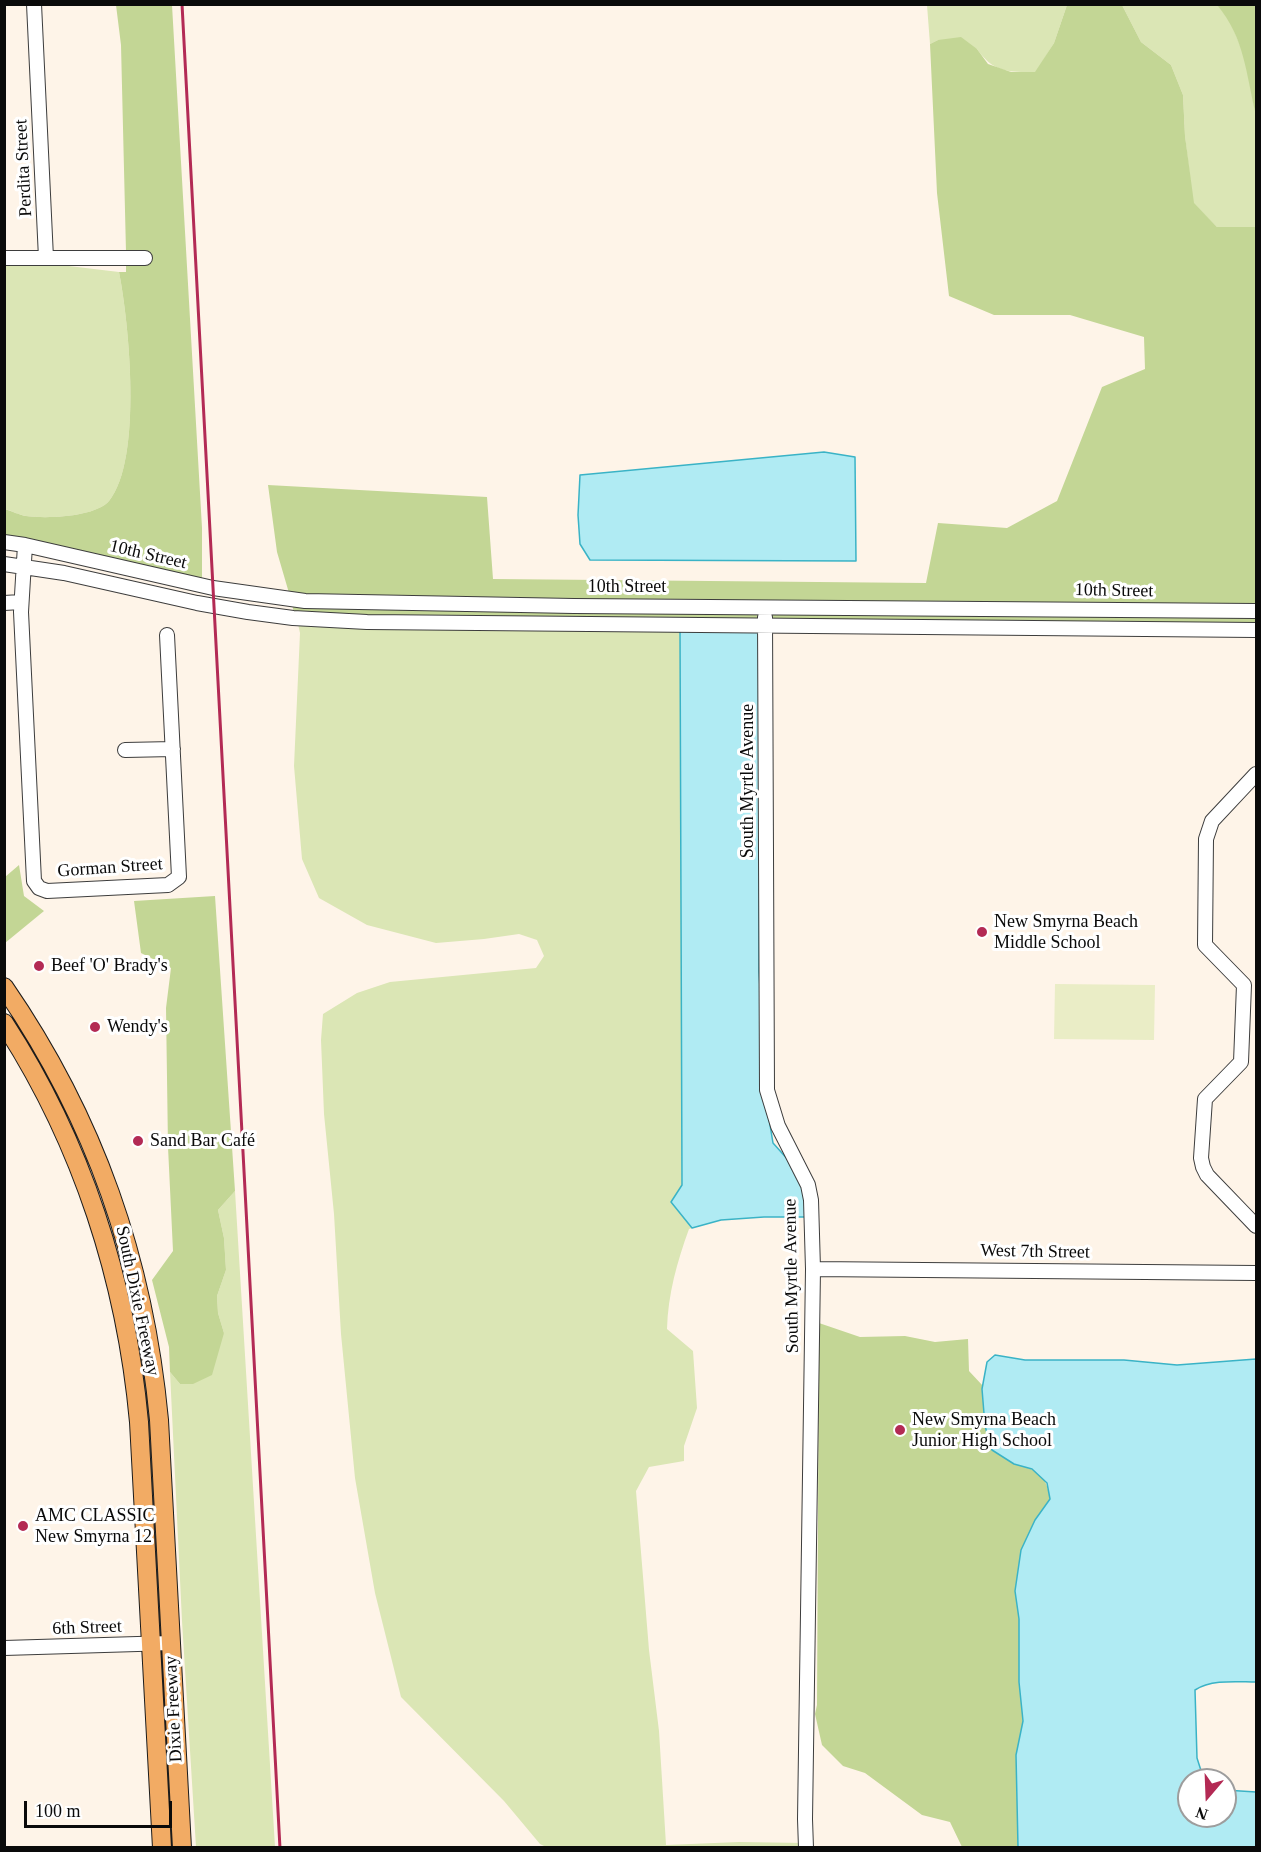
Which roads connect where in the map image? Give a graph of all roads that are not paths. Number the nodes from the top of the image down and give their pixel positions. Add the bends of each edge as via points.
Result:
1 (34, 4) edge
2 (4, 258) edge
3 (46, 258) junction
4 (145, 258) dead end
5 (4, 542) edge
6 (25, 544) junction
7 (4, 564) edge
8 (24, 566) junction
9 (172, 579) junction
10 (258, 595) junction
11 (168, 596) junction
12 (21, 602) junction
13 (4, 603) edge
14 (765, 606) junction
15 (1257, 611) edge
16 (259, 614) junction
17 (765, 625) junction
18 (1257, 630) edge
19 (166, 635) dead end
20 (173, 749) junction
21 (125, 750) dead end
22 (1257, 774) edge
23 (4, 987) edge
24 (26, 1018) junction
25 (6, 1026) edge
26 (61, 1077) junction
27 (43, 1088) junction
28 (1257, 1226) edge
29 (813, 1269) junction
30 (135, 1272) junction
31 (1257, 1273) edge
32 (115, 1274) junction
33 (161, 1457) junction
34 (141, 1458) junction
35 (171, 1643) junction
36 (151, 1644) junction
37 (4, 1648) edge
38 (162, 1848) edge
39 (182, 1848) edge
40 (806, 1848) edge

1 - 3 street, Perdita Street
2 - 3 street
3 - 4 street
5 - 6 street, 10th Street
6 - 8 street, Gorman Street
6 - 9 street, 10th Street
7 - 8 street, 10th Street
8 - 11 street, 10th Street
8 - 12 street, Gorman Street
9 - 10 street, 10th Street
9 - 11 street
10 - 14 street, 10th Street via 305,601
10 - 16 street
11 - 16 street, 10th Street
12 - 13 street
12 - 20 street, Gorman Street via 34,882 39,888 47,891 168,885 179,877
14 - 15 street, 10th Street
14 - 17 street, South Myrtle Avenue
16 - 17 street, 10th Street via 367,622
17 - 18 street, 10th Street
17 - 29 street, South Myrtle Avenue via 767,1090 778,1126 808,1185
19 - 20 street, Gorman Street
20 - 21 street
22 - 28 street via 1212,821 1206,839 1205,945 1244,985 1241,1062 1205,1099 1201,1158 1207,1175
23 - 24 main road, South Dixie Freeway
24 - 25 street
24 - 26 main road, South Dixie Freeway
25 - 27 main road, South Dixie Freeway
26 - 27 street
26 - 30 main road, South Dixie Freeway via 103,1171
27 - 32 main road, South Dixie Freeway via 83,1175
29 - 31 street, West 7th Street
29 - 40 street, South Myrtle Avenue
30 - 32 street
30 - 33 main road, South Dixie Freeway via 152,1353
32 - 34 main road, South Dixie Freeway via 131,1351
33 - 34 street
33 - 35 main road, South Dixie Freeway
34 - 36 main road, South Dixie Freeway
35 - 36 street, 6th Street
35 - 39 main road, Dixie Freeway
36 - 37 street, 6th Street
36 - 38 main road, Dixie Freeway

